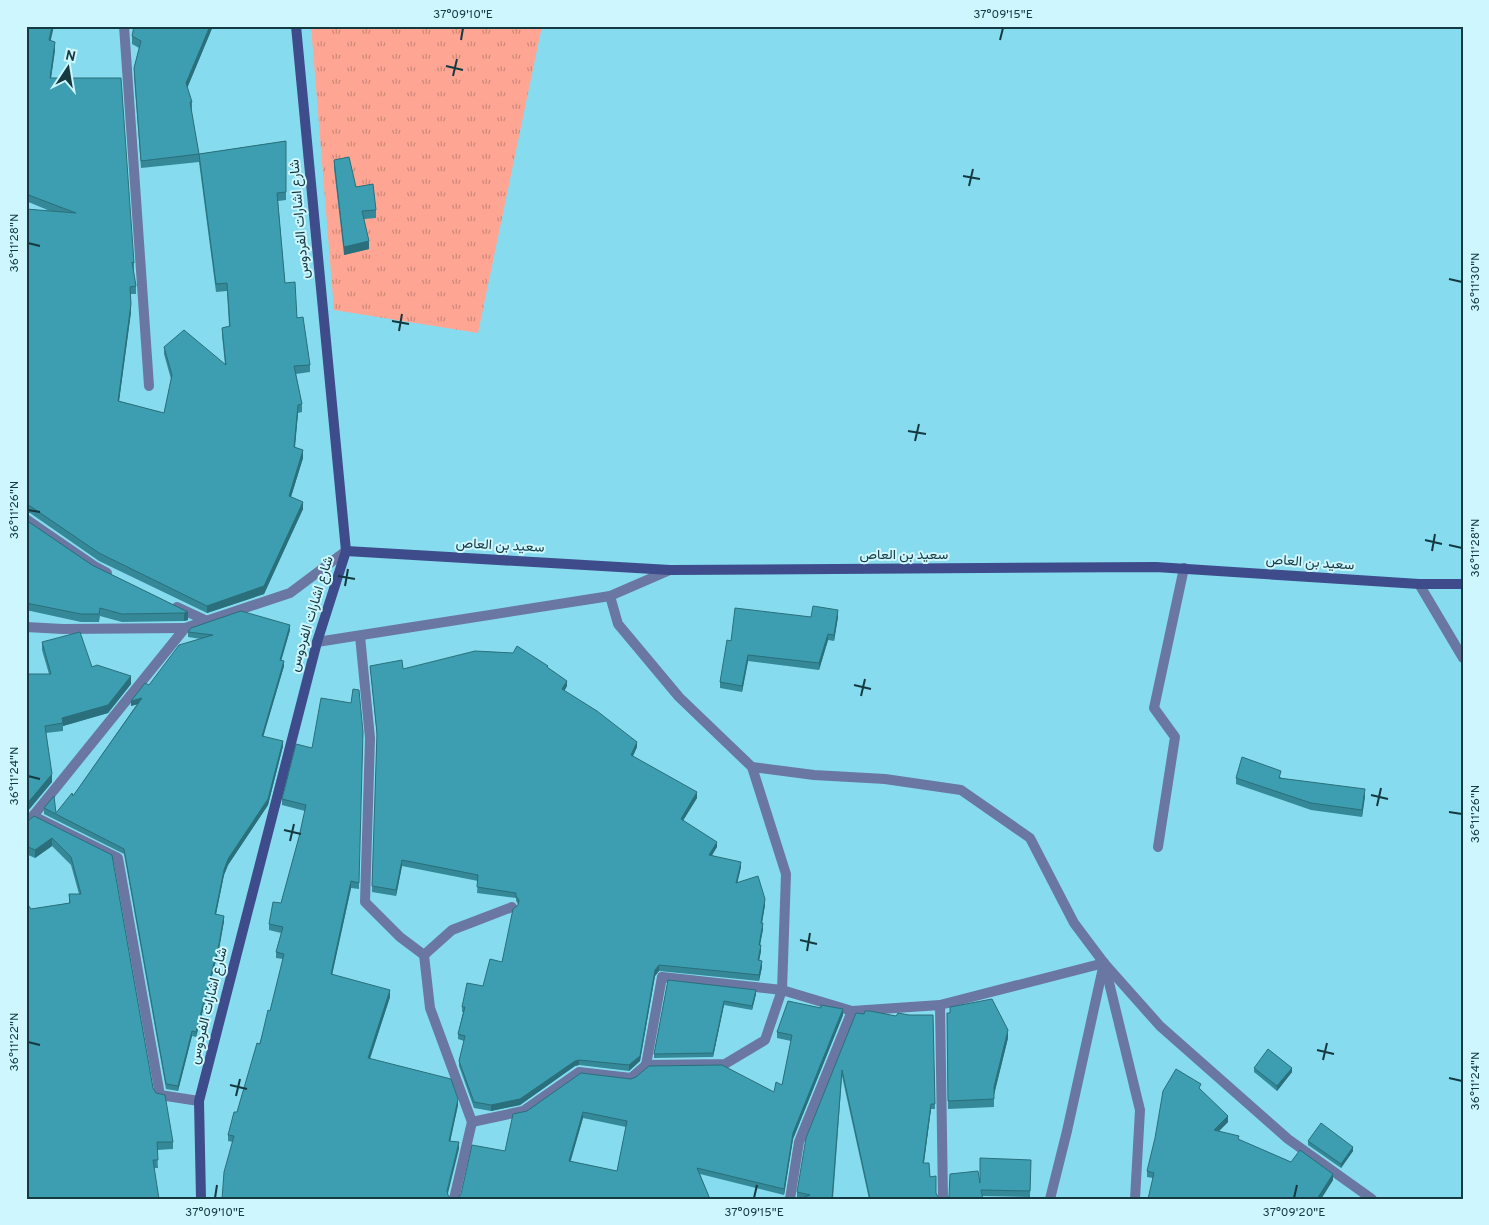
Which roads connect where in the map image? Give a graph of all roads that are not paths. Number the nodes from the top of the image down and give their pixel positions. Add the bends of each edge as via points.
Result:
1 (124, 26) edge
2 (296, 26) edge
3 (149, 386) dead end
4 (26, 518) edge
5 (346, 551) junction
6 (1184, 568) junction
7 (670, 570) junction
8 (113, 575) edge
9 (1419, 584) junction
10 (1463, 584) edge
11 (610, 596) junction
12 (172, 604) edge
13 (205, 620) junction
14 (26, 627) edge
15 (185, 628) junction
16 (360, 636) junction
17 (316, 642) junction
18 (1463, 658) edge
19 (752, 767) junction
20 (30, 819) edge
21 (1158, 847) dead end
22 (512, 907) edge
23 (424, 955) junction
24 (1104, 963) junction
25 (782, 990) junction
26 (940, 1005) junction
27 (852, 1011) junction
28 (646, 1065) junction
29 (199, 1101) junction
30 (472, 1122) junction
31 (201, 1199) edge
32 (454, 1199) edge
33 (790, 1199) edge
34 (943, 1199) edge
35 (1050, 1199) edge
36 (1134, 1199) edge
37 (1372, 1199) edge

1 - 3 street
2 - 5 street, شارع اشارات الفردوس
4 - 8 street via 96,567
5 - 7 street, سعيد بن العاص
5 - 13 street via 290,594
5 - 17 street, شارع اشارات الفردوس
6 - 7 street, سعيد بن العاص
6 - 9 street, سعيد بن العاص
6 - 21 street via 1154,708 1175,737
7 - 11 street
9 - 10 street, سعيد بن العاص
9 - 18 street
11 - 16 street
11 - 19 street via 618,624 679,697
12 - 13 street
13 - 15 street
14 - 15 street
15 - 20 street
16 - 17 street
16 - 23 street via 370,738 365,902 400,937
17 - 29 street, شارع اشارات الفردوس
19 - 24 street via 885,779 961,790 1030,838 1074,923
19 - 25 street via 786,874
20 - 29 street via 118,858 160,1095
22 - 23 street via 452,930
23 - 30 street via 430,1008
24 - 26 street
24 - 35 street
24 - 36 street via 1140,1110
24 - 37 street via 1160,1026 1288,1139
25 - 27 street
25 - 28 street via 765,1040 725,1064
25 - 28 street via 662,977
26 - 27 street
26 - 34 street
27 - 33 street via 798,1142
28 - 30 street via 631,1078 579,1072 524,1110
29 - 31 street, شارع اشارات الفردوس
30 - 32 street

